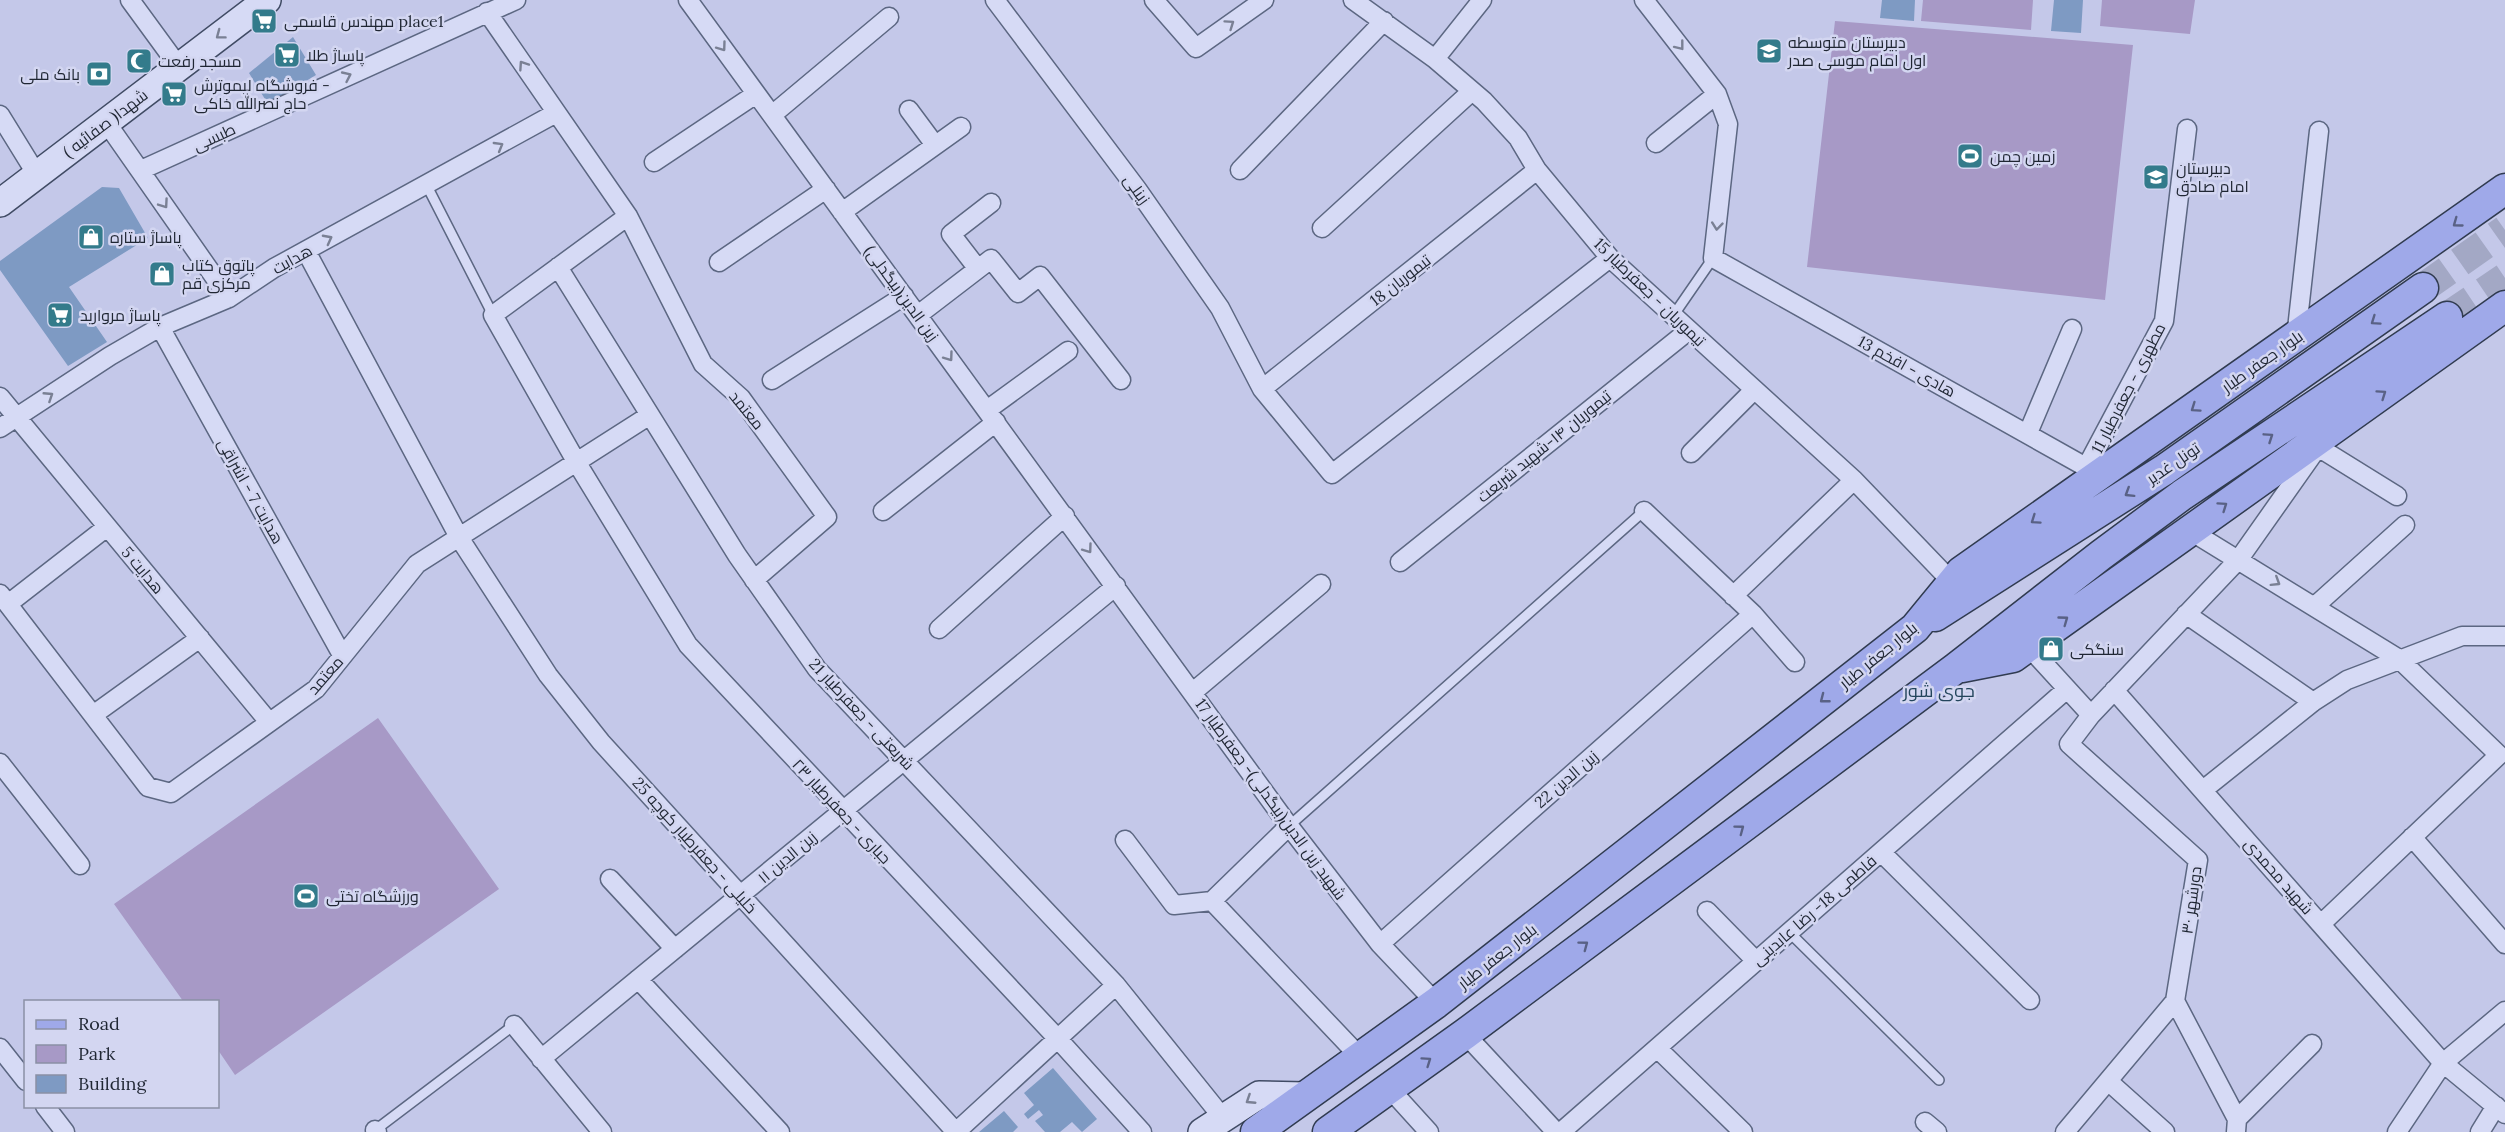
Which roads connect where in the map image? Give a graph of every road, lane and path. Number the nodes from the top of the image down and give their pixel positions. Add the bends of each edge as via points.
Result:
1 (130, 0) edge
2 (267, 0) edge
3 (516, 0) edge
4 (688, 0) edge
5 (995, 0) edge
6 (1154, 0) edge
7 (1264, 0) edge
8 (1353, 0) edge
9 (1482, 0) edge
10 (1644, 0) edge
11 (487, 12) junction
12 (889, 17) dead end
13 (1384, 21) junction
14 (1435, 59) junction
15 (179, 67) junction
16 (1473, 91) junction
17 (756, 94) junction
18 (1717, 94) junction
19 (909, 110) dead end
20 (556, 113) junction
21 (0, 115) edge
22 (772, 115) junction
23 (106, 122) junction
24 (961, 127) dead end
25 (2187, 129) dead end
26 (2319, 131) dead end
27 (1656, 143) dead end
28 (935, 145) junction
29 (654, 162) dead end
30 (141, 170) junction
31 (1240, 170) dead end
32 (1537, 170) junction
33 (37, 175) junction
34 (427, 186) junction
35 (826, 189) junction
36 (2505, 189) edge
37 (0, 203) edge
38 (991, 203) dead end
39 (842, 212) junction
40 (628, 216) junction
41 (1322, 228) dead end
42 (306, 251) junction
43 (1610, 258) junction
44 (1713, 258) junction
45 (719, 262) dead end
46 (558, 267) junction
47 (978, 269) junction
48 (2423, 288) tunnel mouth
49 (904, 296) junction
50 (229, 298) junction
51 (2505, 306) edge
52 (493, 315) junction
53 (918, 315) junction
54 (1672, 316) junction
55 (2447, 317) tunnel mouth
56 (160, 327) junction
57 (2072, 329) dead end
58 (1688, 331) junction
59 (2296, 338) junction
60 (1068, 351) dead end
61 (772, 380) dead end
62 (1121, 380) dead end
63 (1262, 389) junction
64 (1754, 390) junction
65 (0, 397) edge
66 (650, 415) junction
67 (992, 416) junction
68 (16, 417) junction
69 (0, 428) edge
70 (2028, 433) junction
71 (1690, 453) dead end
72 (577, 463) junction
73 (2094, 471) junction
74 (1854, 480) junction
75 (2397, 496) dead end
76 (1644, 510) joint
77 (883, 511) dead end
78 (1065, 516) junction
79 (2405, 525) dead end
80 (107, 527) junction
81 (2189, 530) junction
82 (460, 539) junction
83 (2239, 559) junction
84 (1400, 562) dead end
85 (754, 580) junction
86 (1952, 582) junction
87 (1322, 584) dead end
88 (1116, 586) junction
89 (1733, 596) junction
90 (4, 599) edge
91 (2315, 606) junction
92 (1753, 614) junction
93 (2186, 615) junction
94 (939, 628) dead end
95 (1915, 628) junction
96 (2505, 636) edge
97 (200, 638) junction
98 (2028, 646) junction
99 (342, 655) junction
100 (2399, 659) junction
101 (1794, 662) dead end
102 (1956, 668) junction
103 (2067, 689) junction
104 (2114, 690) junction
105 (1193, 692) junction
106 (2313, 702) junction
107 (93, 715) junction
108 (2091, 715) junction
109 (269, 722) junction
110 (905, 760) junction
111 (0, 763) edge
112 (2203, 790) junction
113 (842, 812) junction
114 (1289, 826) junction
115 (2412, 837) junction
116 (1125, 840) dead end
117 (1881, 852) junction
118 (80, 865) dead end
119 (610, 879) dead end
120 (740, 895) junction
121 (1212, 901) junction
122 (1707, 911) dead end
123 (2321, 924) junction
124 (1789, 932) junction
125 (1380, 944) junction
126 (2505, 944) edge
127 (675, 949) junction
128 (1756, 961) junction
129 (638, 980) junction
130 (1116, 986) junction
131 (2030, 1000) dead end
132 (2175, 1000) junction
133 (1436, 1003) junction
134 (2505, 1011) edge
135 (514, 1025) joint
136 (1465, 1034) junction
137 (1058, 1039) junction
138 (2312, 1044) dead end
139 (0, 1048) edge
140 (1657, 1048) junction
141 (1360, 1058) junction
142 (541, 1059) junction
143 (2443, 1063) junction
144 (24, 1078) edge
145 (1939, 1080) dead end
146 (2108, 1081) junction
147 (1389, 1088) junction
148 (1306, 1096) junction
149 (46, 1108) edge
150 (2500, 1110) edge
151 (1212, 1125) edge
152 (2237, 1126) edge
153 (375, 1131) edge
154 (65, 1132) edge
155 (602, 1132) edge
156 (780, 1132) edge
157 (956, 1132) edge
158 (1142, 1132) edge
159 (1256, 1132) edge
160 (1328, 1132) edge
161 (1429, 1132) edge
162 (1559, 1132) edge
163 (1743, 1132) edge
164 (2065, 1132) edge
165 (2165, 1132) edge
166 (2397, 1132) edge
167 (2480, 1132) edge

1 - 15 street
2 -> 15 main road, شهدا( صفائیه )
3 - 11 street, طبسی
4 -> 17 street, زین الدین(بیگدلی)
5 - 63 street, زینلی via 1137,189 1220,308
6 -> 7 street via 1196,48
8 - 13 street, تیموریان - جعفرطیار 15
9 - 14 street
10 -> 18 street
20 -> 11 street, معتمد
30 -> 11 street, طبسی
12 - 22 street
13 - 14 street, تیموریان - جعفرطیار 15
13 - 31 street
14 - 16 street, تیموریان - جعفرطیار 15
15 - 23 main road, شهدا( صفائیه )
16 - 32 street, تیموریان - جعفرطیار 15 via 1518,138
16 - 41 street
17 - 22 street, زین الدین(بیگدلی)
17 - 29 street
18 - 27 street
18 -> 44 street via 1728,124
19 - 28 street
34 -> 20 street, هدایت
20 - 40 street, معتمد
21 - 33 street
22 - 35 street, زین الدین(بیگدلی)
23 - 30 street
23 - 33 main road, شهدا( صفائیه )
24 - 28 street
25 - 73 street, مطهری - جعفرطیار 11 via 2164,321
26 - 59 street
28 - 39 street
30 -> 50 street
32 - 43 street, تیموریان - جعفرطیار 15
32 - 63 street, تیموریان 18
33 - 37 main road, شهدا( صفائیه )
42 -> 34 street, هدایت
34 - 52 lane
35 - 39 street, زین الدین(بیگدلی)
35 - 45 street
36 -> 59 main road, بلوار جعفر طیار
38 - 47 street via 951,234
39 - 49 street, زین الدین(بیگدلی)
40 - 46 street
40 - 85 street, معتمد via 703,364 741,398 827,517
42 - 50 street, هدایت
42 - 82 street, خلیلی - جعفرطیار کوچه 25
43 - 54 street, تیموریان - جعفرطیار 15
43 - 63 street, زینلی via 1332,474
44 - 54 lane
44 - 70 street, هادی - افخم 13
46 - 52 street
46 - 66 street, شریعتی - جعفرطیار 21
47 - 53 street
47 - 62 street via 991,259 1018,293 1040,276
48 -> 95 main road, تونل غدیر via 2164,470
49 - 53 street, زین الدین(بیگدلی)
49 - 61 street
50 - 56 street, هدایت
81 -> 51 main road
52 - 72 street, جباری - جعفرطیار ۲۳
53 -> 67 street, زین الدین(بیگدلی)
54 - 58 street, تیموریان - جعفرطیار 15
102 -> 55 main road, تونل غدیر via 2182,495
68 -> 56 street, هدایت
56 - 99 street, هدایت 7 - اشراقی
57 - 70 street
58 - 64 street, تیموریان - جعفرطیار 15
58 - 84 street, تیموریان ۱۴-شهید شریعت
59 -> 73 main road, بلوار جعفر طیار
60 - 67 street
64 - 71 street
64 - 74 street, تیموریان - جعفرطیار 15
65 - 68 street, هدایت 5
66 - 72 street, معتمد
66 - 85 street, شریعتی - جعفرطیار 21
67 - 77 street
67 - 78 street, زین الدین(بیگدلی)
68 - 69 street, هدایت
68 - 80 street, هدایت 5
70 - 73 street, هادی - افخم 13
72 - 82 street, معتمد
72 - 113 street, جباری - جعفرطیار ۲۳ via 688,645
73 -> 86 main road, بلوار جعفر طیار
74 - 86 street, تیموریان - جعفرطیار 15
74 - 89 street
75 - 83 street via 2318,447
76 - 89 street
76 - 114 lane
78 -> 88 street, زین الدین(بیگدلی)
78 - 94 street
79 - 91 street
80 - 90 street
80 - 97 street, هدایت 5
81 - 83 street
98 -> 81 main road
82 - 99 street, معتمد via 417,564
82 - 120 street, خلیلی - جعفرطیار کوچه 25 via 548,675 601,742
83 -> 91 street
83 - 93 street
85 - 110 street, شریعتی - جعفرطیار 21 via 817,669
86 - 95 main road, بلوار جعفر طیار
87 - 105 street
88 - 105 street, شهید زین الدین(بیگدلی)- جعفرطیار 17
88 - 110 street, زین الدین ۱۱
89 - 92 street
90 - 107 street
91 - 100 street
92 - 101 street
92 - 125 street, زین الدین 22
93 - 104 street
93 - 106 street
95 -> 133 main road, بلوار جعفر طیار
96 - 100 street via 2462,636
97 - 107 street
97 - 109 street, هدایت 5
98 - 102 main road via 2013,657
98 - 103 street
99 - 109 street, معتمد via 316,689
100 - 106 street via 2347,680
100 - 115 street via 2499,755
136 -> 102 main road
103 - 108 street
103 - 117 street, فاطمی 18- رضا عابدینی
104 - 108 street
104 - 112 street, شهید محمدی
105 - 114 street, شهید زین الدین(بیگدلی)- جعفرطیار 17
106 - 112 street
107 - 109 street, معتمد via 148,787 171,793
108 - 132 street, دورشهر ۳۰ via 2070,744 2198,860
110 - 113 street, زین الدین ۱۱
110 - 130 street, شریعتی - جعفرطیار 21
111 - 118 street
112 - 123 street, شهید محمدی
113 - 120 street, زین الدین ۱۱
113 - 137 street, جباری - جعفرطیار ۲۳
114 - 121 street
114 - 125 street, شهید زین الدین(بیگدلی)- جعفرطیار 17
115 - 123 street
115 - 126 street
116 - 121 street via 1174,905
117 - 124 street, فاطمی 18- رضا عابدینی
117 - 131 street
119 - 127 street
120 - 127 street, زین الدین ۱۱
120 - 157 street, خلیلی - جعفرطیار کوچه 25
121 - 141 street
122 - 128 street
123 - 143 street, شهید محمدی
124 - 128 street, فاطمی 18- رضا عابدینی
124 - 145 lane
125 - 133 street, شهید زین الدین(بیگدلی)- جعفرطیار 17
127 - 129 street, زین الدین ۱۱
128 - 140 street, فاطمی 18- رضا عابدینی
129 - 142 street, زین الدین ۱۱
129 - 156 street
130 - 137 street
130 - 151 street, شریعتی - جعفرطیار 21
132 - 146 street
132 - 152 street
133 - 136 main road
133 - 141 main road, بلوار جعفر طیار
134 - 143 street
135 - 142 street
135 - 153 lane
147 -> 136 main road
136 - 162 street
137 - 157 street
137 - 158 street, جباری - جعفرطیار ۲۳
138 - 152 street
139 - 144 street
140 - 162 street, فاطمی 18- رضا عابدینی
140 - 163 street
141 - 148 main road, بلوار جعفر طیار
142 - 155 street
143 - 150 street, شهید محمدی
143 - 166 street
146 - 164 street
146 - 165 street
147 - 160 main road
147 - 161 street
148 -> 151 main road via 1259,1095
148 - 159 main road, بلوار جعفر طیار
149 - 154 street
150 - 167 street

